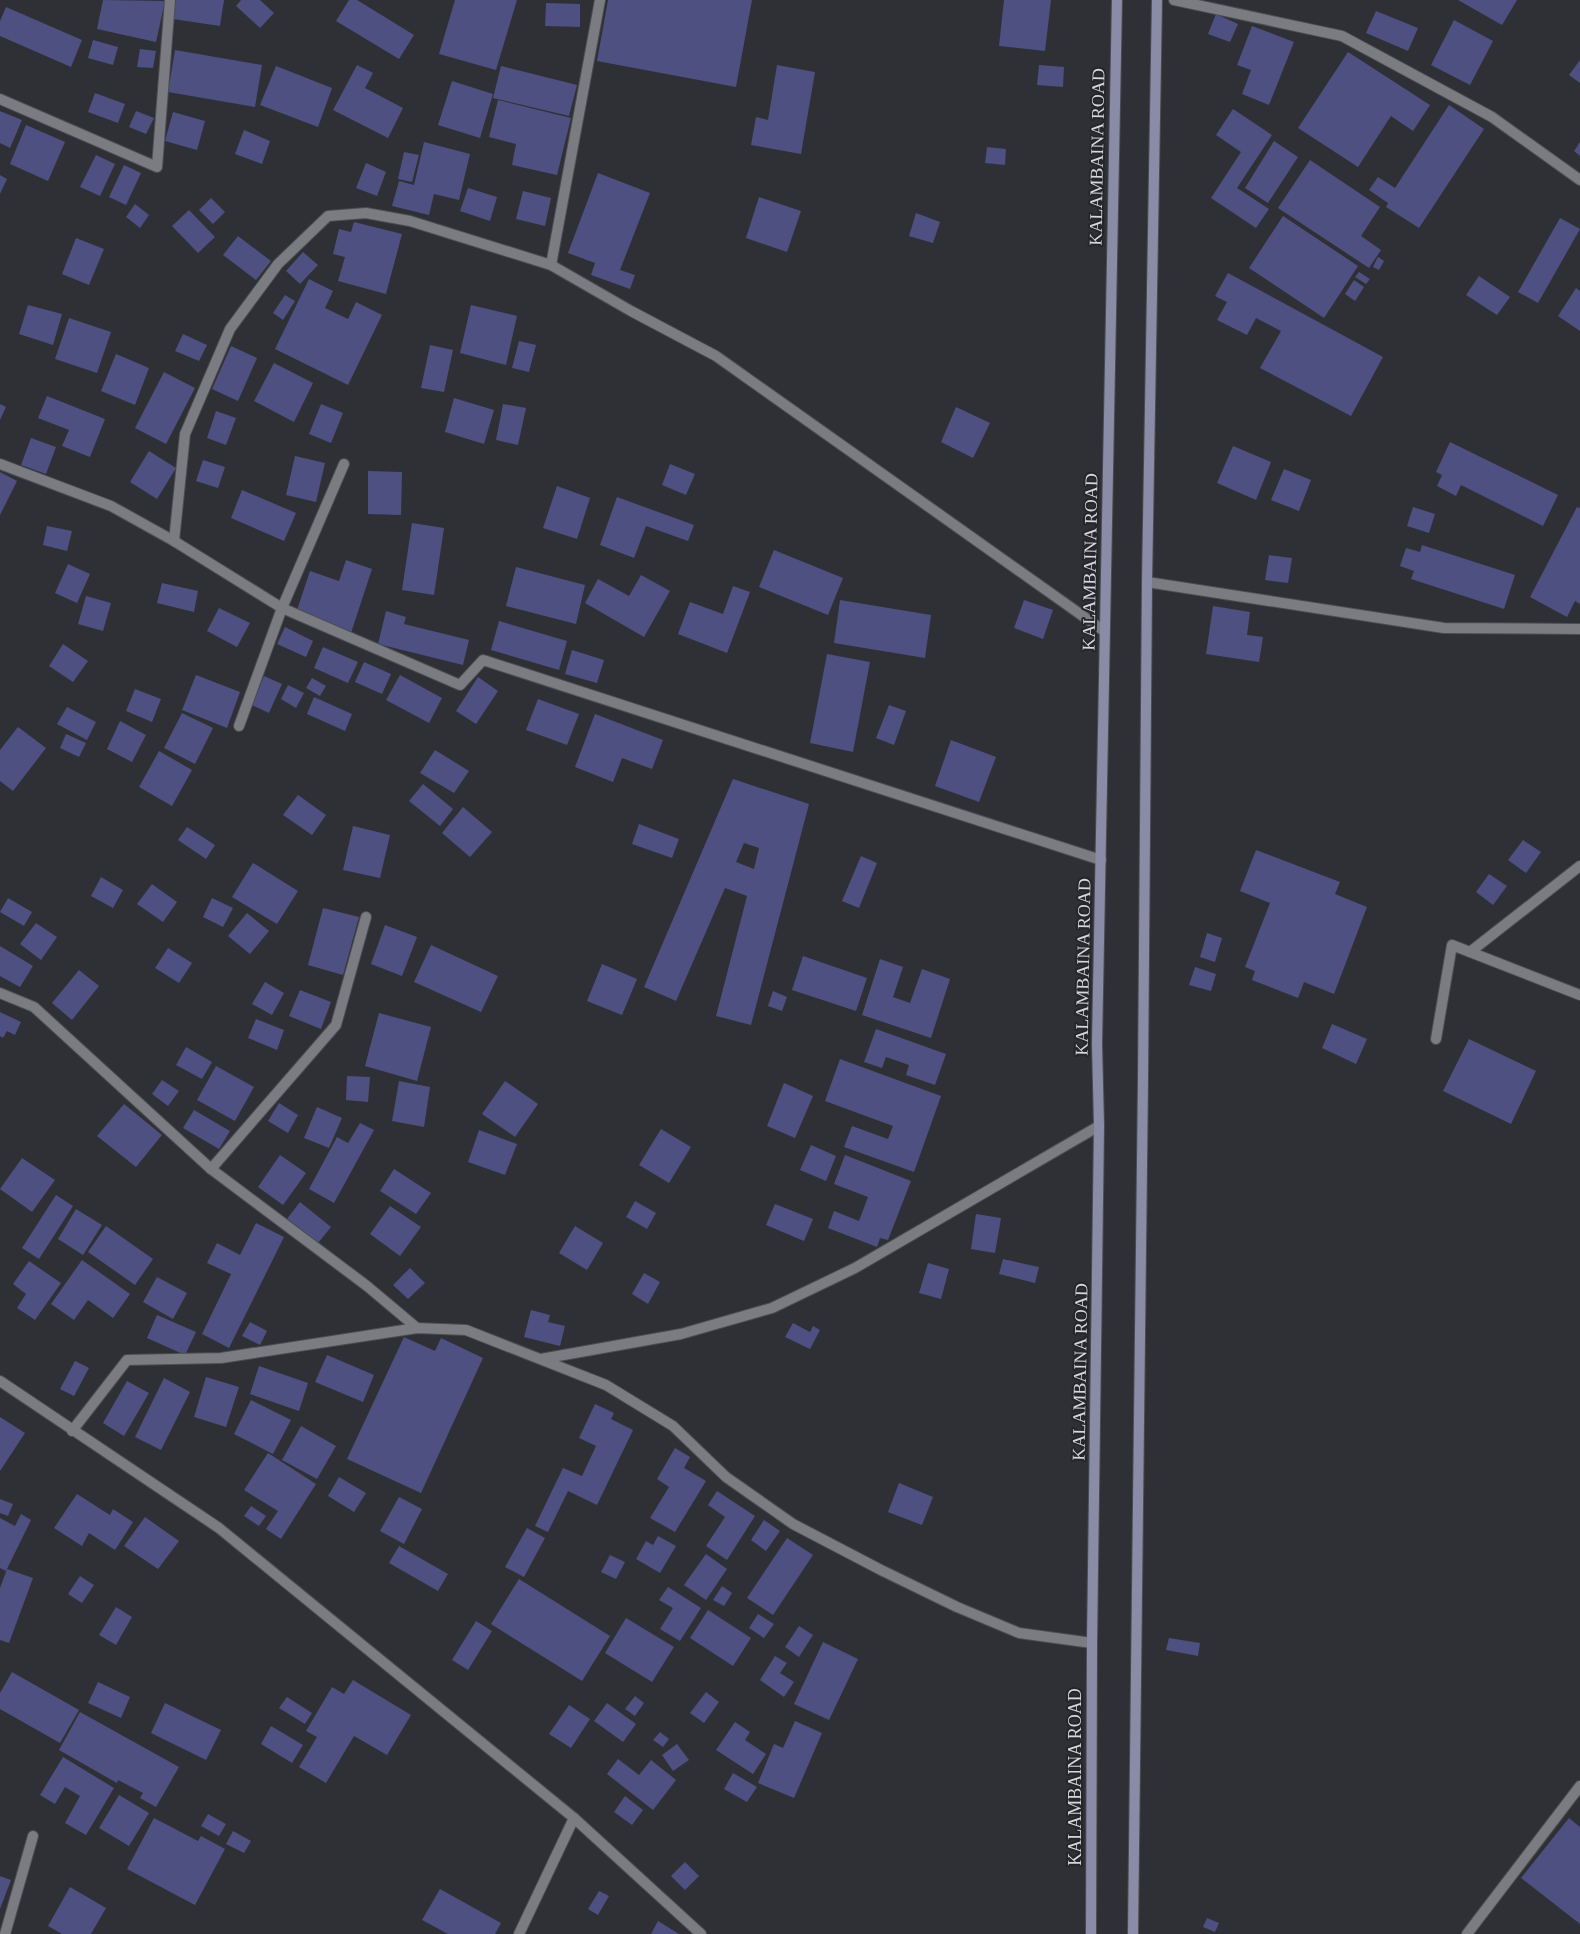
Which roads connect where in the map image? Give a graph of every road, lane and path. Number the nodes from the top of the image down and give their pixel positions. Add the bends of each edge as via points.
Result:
1 (170, 0) edge
2 (600, 0) edge
3 (1117, 0) edge
4 (1158, 0) edge
5 (1174, 0) edge
6 (0, 99) edge
7 (1580, 180) edge
8 (551, 265) junction
9 (0, 464) edge
10 (344, 464) dead end
11 (174, 541) junction
12 (1147, 582) junction
13 (282, 608) junction
14 (1580, 628) edge
15 (1104, 631) junction
16 (239, 726) dead end
17 (1101, 860) junction
18 (1580, 866) edge
19 (366, 917) dead end
20 (1470, 952) junction
21 (0, 993) edge
22 (1580, 995) edge
23 (1436, 1039) dead end
24 (1099, 1126) junction
25 (211, 1169) junction
26 (417, 1328) junction
27 (540, 1359) junction
28 (0, 1381) edge
29 (72, 1431) junction
30 (1092, 1643) junction
31 (1580, 1786) edge
32 (574, 1818) junction
33 (33, 1836) dead end
34 (6, 1934) edge
35 (519, 1934) edge
36 (701, 1934) edge
37 (1092, 1934) edge
38 (1133, 1934) edge
39 (1467, 1934) edge

1 - 6 street via 157,167
2 - 8 street
3 - 15 main road, KALAMBAINA ROAD
4 - 12 main road
5 - 7 street via 1342,36 1492,117
8 - 11 street via 410,221 366,213 328,216 278,264 230,329 185,434
8 - 15 street via 716,356
9 - 11 street via 111,506
10 - 13 street
11 - 13 street
12 - 14 street via 1444,628
12 - 38 main road
13 - 16 street
13 - 17 street via 460,685 483,660
15 - 17 main road, KALAMBAINA ROAD
17 - 24 main road, KALAMBAINA ROAD via 1097,1044
18 - 20 street
19 - 25 street via 336,1024
20 - 22 street
20 - 23 street via 1452,945
21 - 25 street via 34,1007
24 - 27 street via 855,1268 772,1308 681,1334
24 - 30 main road, KALAMBAINA ROAD
25 - 26 street via 367,1286
26 - 27 street via 466,1330
26 - 29 street via 221,1358 127,1360
27 - 30 street via 606,1385 673,1426 726,1477 793,1524 882,1570 1019,1633
28 - 29 street
29 - 32 street via 219,1528
30 - 37 main road, KALAMBAINA ROAD
31 - 39 street
32 - 35 street
32 - 36 street
33 - 34 street

